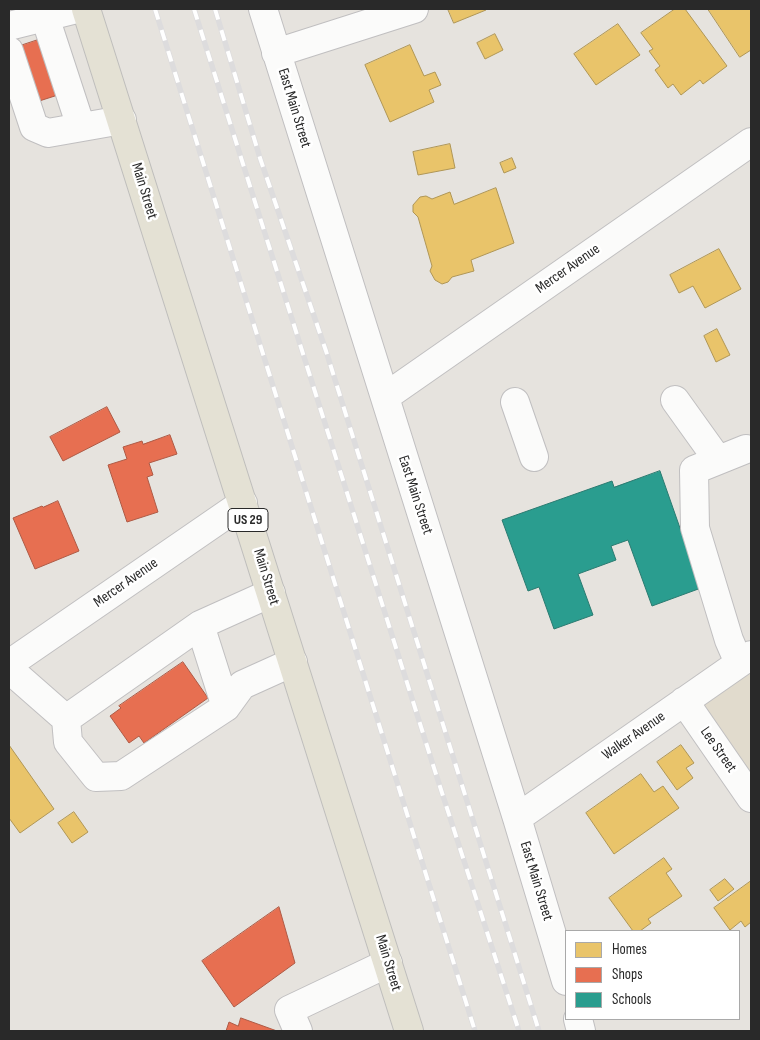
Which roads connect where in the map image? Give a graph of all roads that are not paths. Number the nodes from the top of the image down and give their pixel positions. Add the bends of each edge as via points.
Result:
1 (77, 9) edge
2 (86, 9) edge
3 (262, 9) edge
4 (414, 9) edge
5 (44, 18) junction
6 (9, 26) edge
7 (9, 51) edge
8 (276, 53) junction
9 (122, 120) junction
10 (81, 127) junction
11 (751, 142) edge
12 (384, 397) junction
13 (675, 400) dead end
14 (515, 402) dead end
15 (746, 449) dead end
16 (534, 457) dead end
17 (718, 460) junction
18 (243, 503) junction
19 (271, 593) junction
20 (200, 624) junction
21 (745, 659) edge
22 (292, 662) junction
23 (9, 664) edge
24 (9, 669) edge
25 (684, 702) junction
26 (226, 707) junction
27 (66, 719) junction
28 (751, 798) edge
29 (517, 818) junction
30 (388, 963) junction
31 (565, 978) edge
32 (298, 1031) edge
33 (409, 1031) edge

1 - 5 street
2 - 9 main road, Main Street / US 29
3 - 8 street, East Main Street
4 - 8 street
5 - 6 street
5 - 10 street
7 - 10 street via 34,127 48,133
8 - 12 street, East Main Street
9 - 10 street
9 - 18 main road, Main Street / US 29
11 - 12 street, Mercer Avenue
12 - 29 street, East Main Street
13 - 17 street
14 - 16 street
15 - 17 street
17 - 21 street via 694,470 695,528 728,640
18 - 19 main road, Main Street / US 29
18 - 23 street, Mercer Avenue
19 - 20 street
19 - 22 main road, Main Street / US 29
20 - 26 street
20 - 27 street
21 - 25 street, Walker Avenue
22 - 26 street via 242,685
22 - 30 main road, Main Street / US 29
24 - 27 street
25 - 28 street, Lee Street
25 - 29 street, Walker Avenue
26 - 27 street via 121,776 96,777 68,742
29 - 31 street, East Main Street
30 - 32 street via 289,1010
30 - 33 main road, Main Street / US 29

